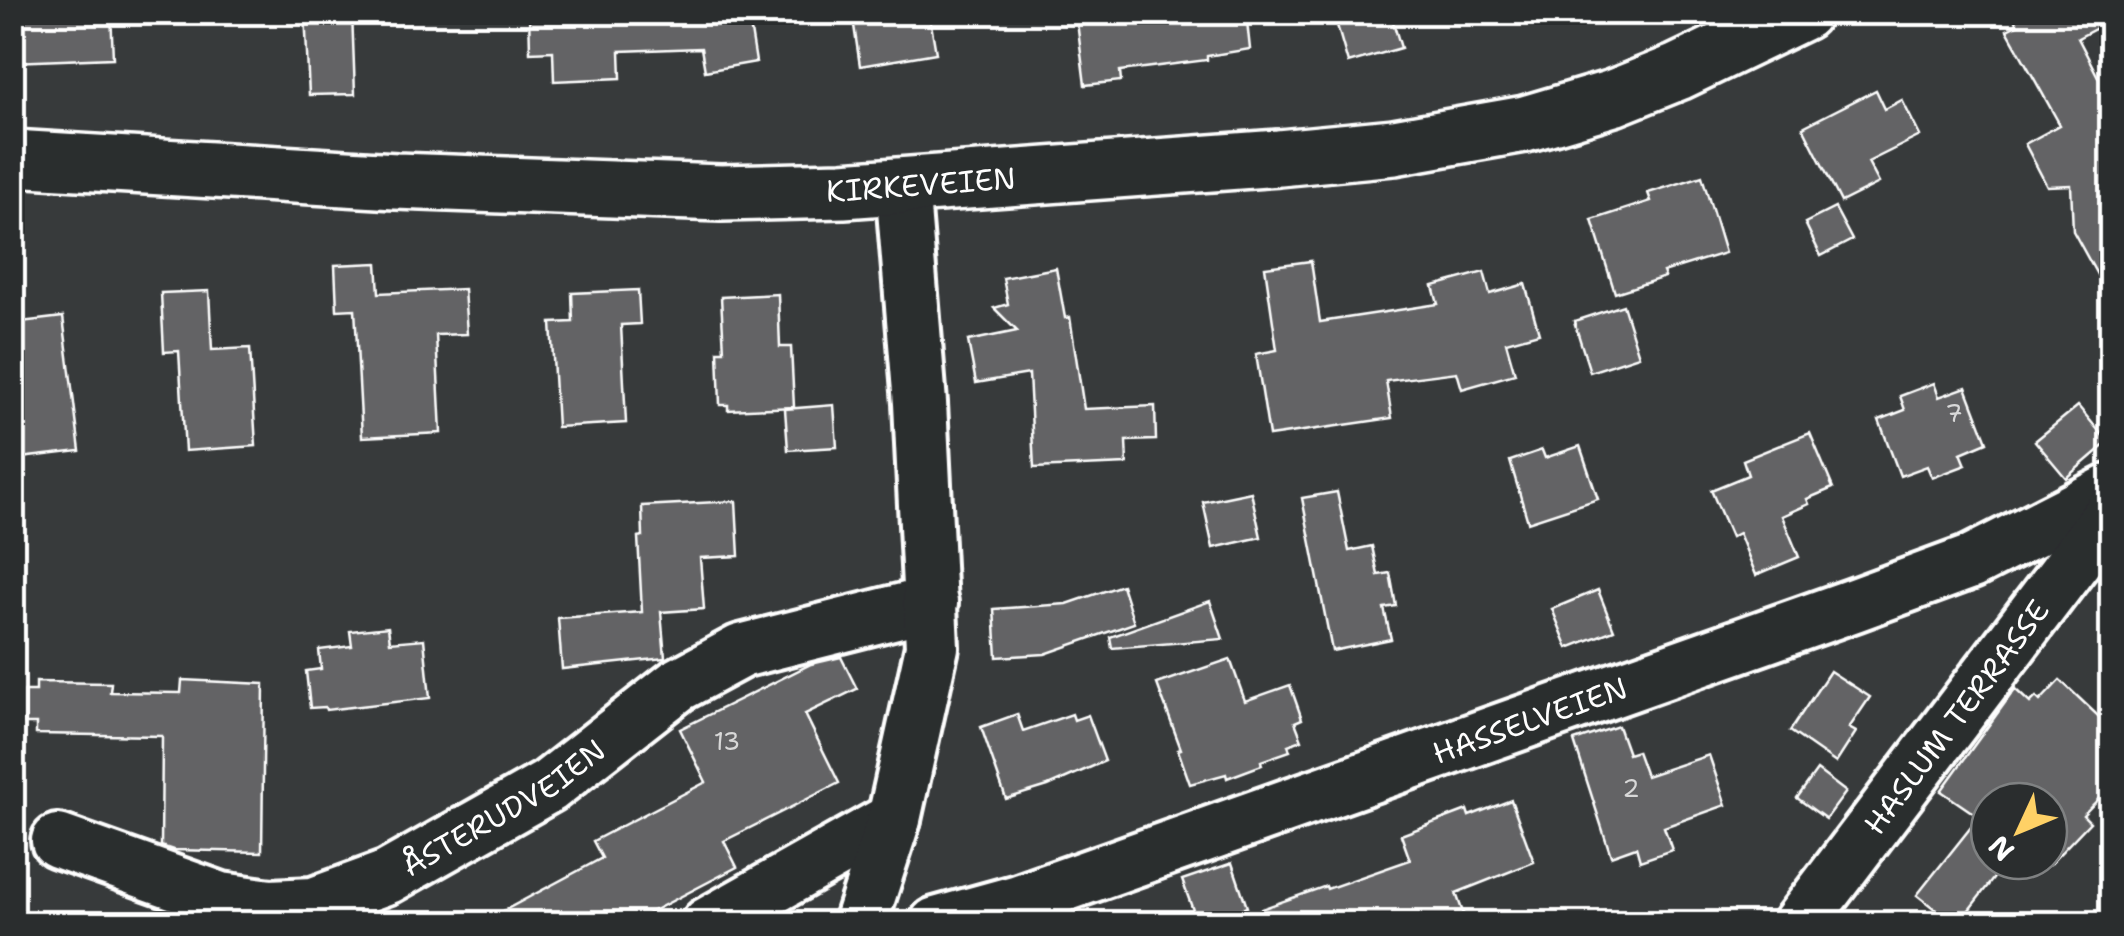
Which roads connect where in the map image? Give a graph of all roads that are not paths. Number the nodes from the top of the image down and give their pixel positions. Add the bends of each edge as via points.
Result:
1 (1803, 12) edge
2 (12, 158) edge
3 (902, 186) junction
4 (2112, 490) edge
5 (2112, 512) edge
6 (931, 603) junction
7 (894, 818) junction
8 (58, 841) dead end
9 (708, 924) edge
10 (860, 924) edge
11 (936, 924) edge
12 (1799, 924) edge

1 - 3 main road, KIRKEVEIEN via 1613,98 1469,136 1279,158
2 - 3 main road, KIRKEVEIEN via 614,192
3 - 6 street
4 - 11 street, HASSELVEIEN via 1970,562 1904,587 1019,901
5 - 12 street, HASLUM TERRASSE
6 - 7 street via 932,648
6 - 8 street, ÅSTERUDVEIEN via 741,651 678,685 549,786 388,878 314,904 222,899
7 - 9 street
7 - 10 street

